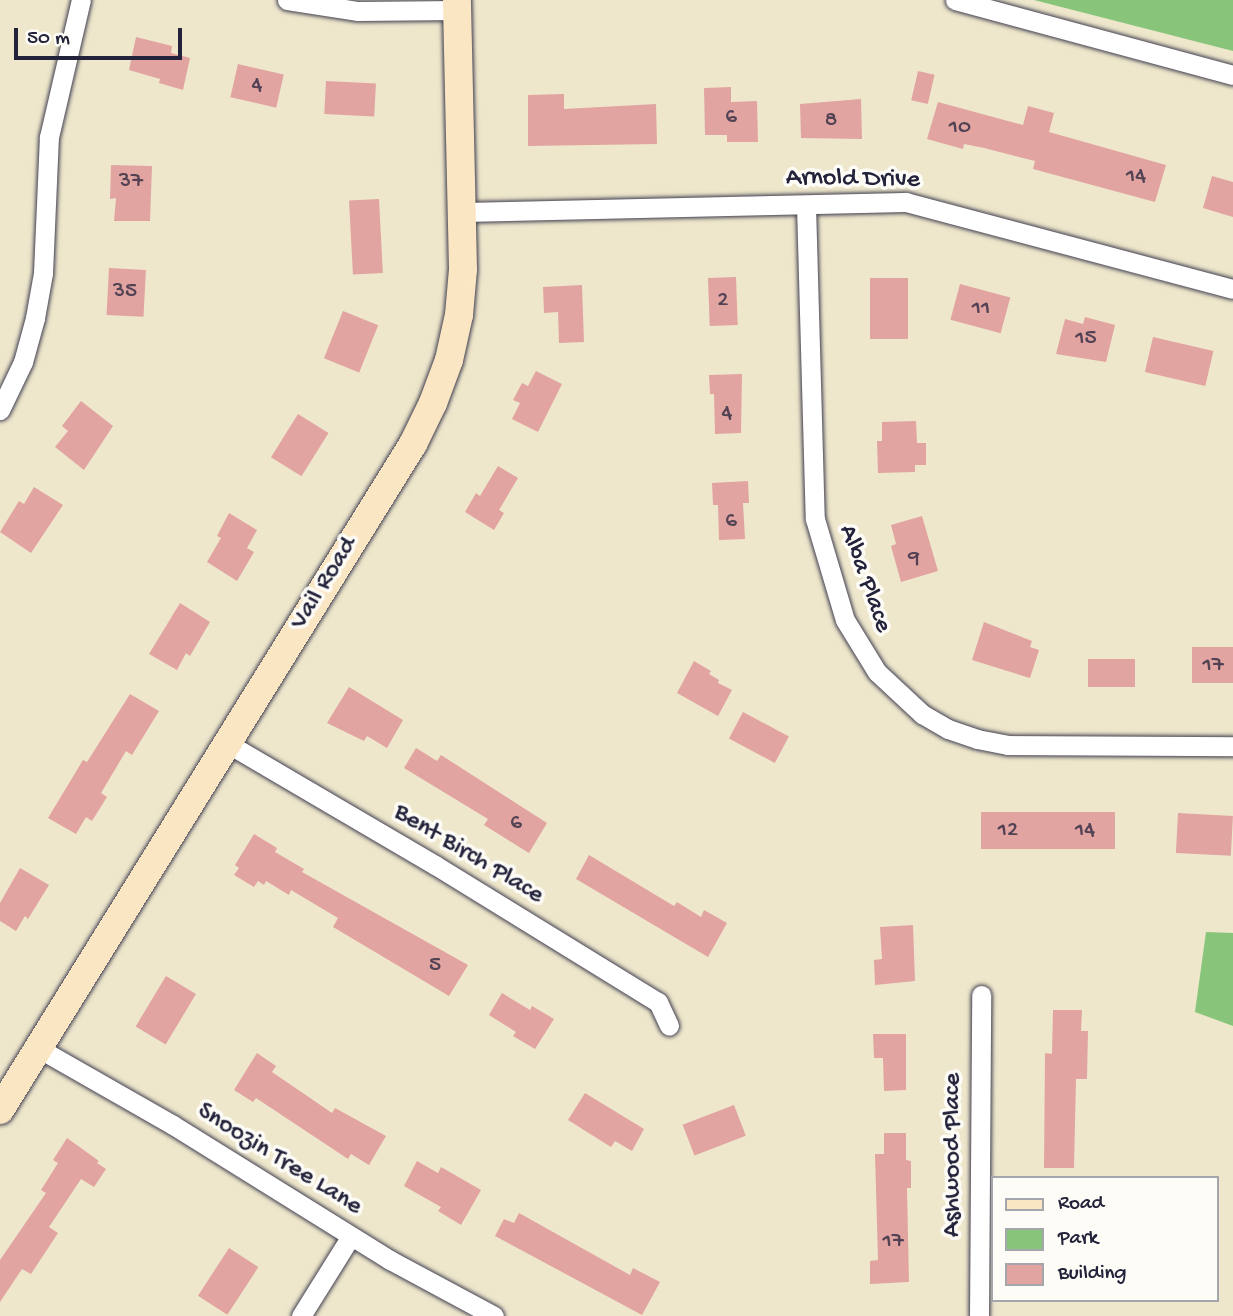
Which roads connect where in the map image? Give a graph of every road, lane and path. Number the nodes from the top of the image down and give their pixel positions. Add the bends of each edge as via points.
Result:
1 (81, 0) edge
2 (287, 0) edge
3 (955, 0) edge
4 (457, 5) edge
5 (1233, 75) edge
6 (806, 205) junction
7 (462, 212) junction
8 (1233, 289) edge
9 (0, 410) edge
10 (227, 743) junction
11 (1233, 746) edge
12 (981, 995) dead end
13 (669, 1026) dead end
14 (38, 1048) junction
15 (0, 1110) edge
16 (351, 1236) junction
17 (301, 1316) edge
18 (494, 1316) edge
19 (979, 1316) edge

1 - 9 street via 49,137 43,273 35,318 23,362
2 - 4 street via 358,11
3 - 5 street
4 - 7 street, Vail Road
6 - 7 street, Arnold Drive
6 - 8 street, Arnold Drive via 906,202
6 - 11 street, Alba Place via 815,519 845,620 877,672 922,714 977,739 1007,745
7 - 10 street, Vail Road via 459,315 433,403
10 - 13 street, Bent Birch Place via 657,1002
10 - 14 street, Vail Road
12 - 19 street, Ashwood Place
14 - 15 street, Vail Road
14 - 16 street, Snoozin Tree Lane via 173,1125
16 - 17 street
16 - 18 street, Snoozin Tree Lane

